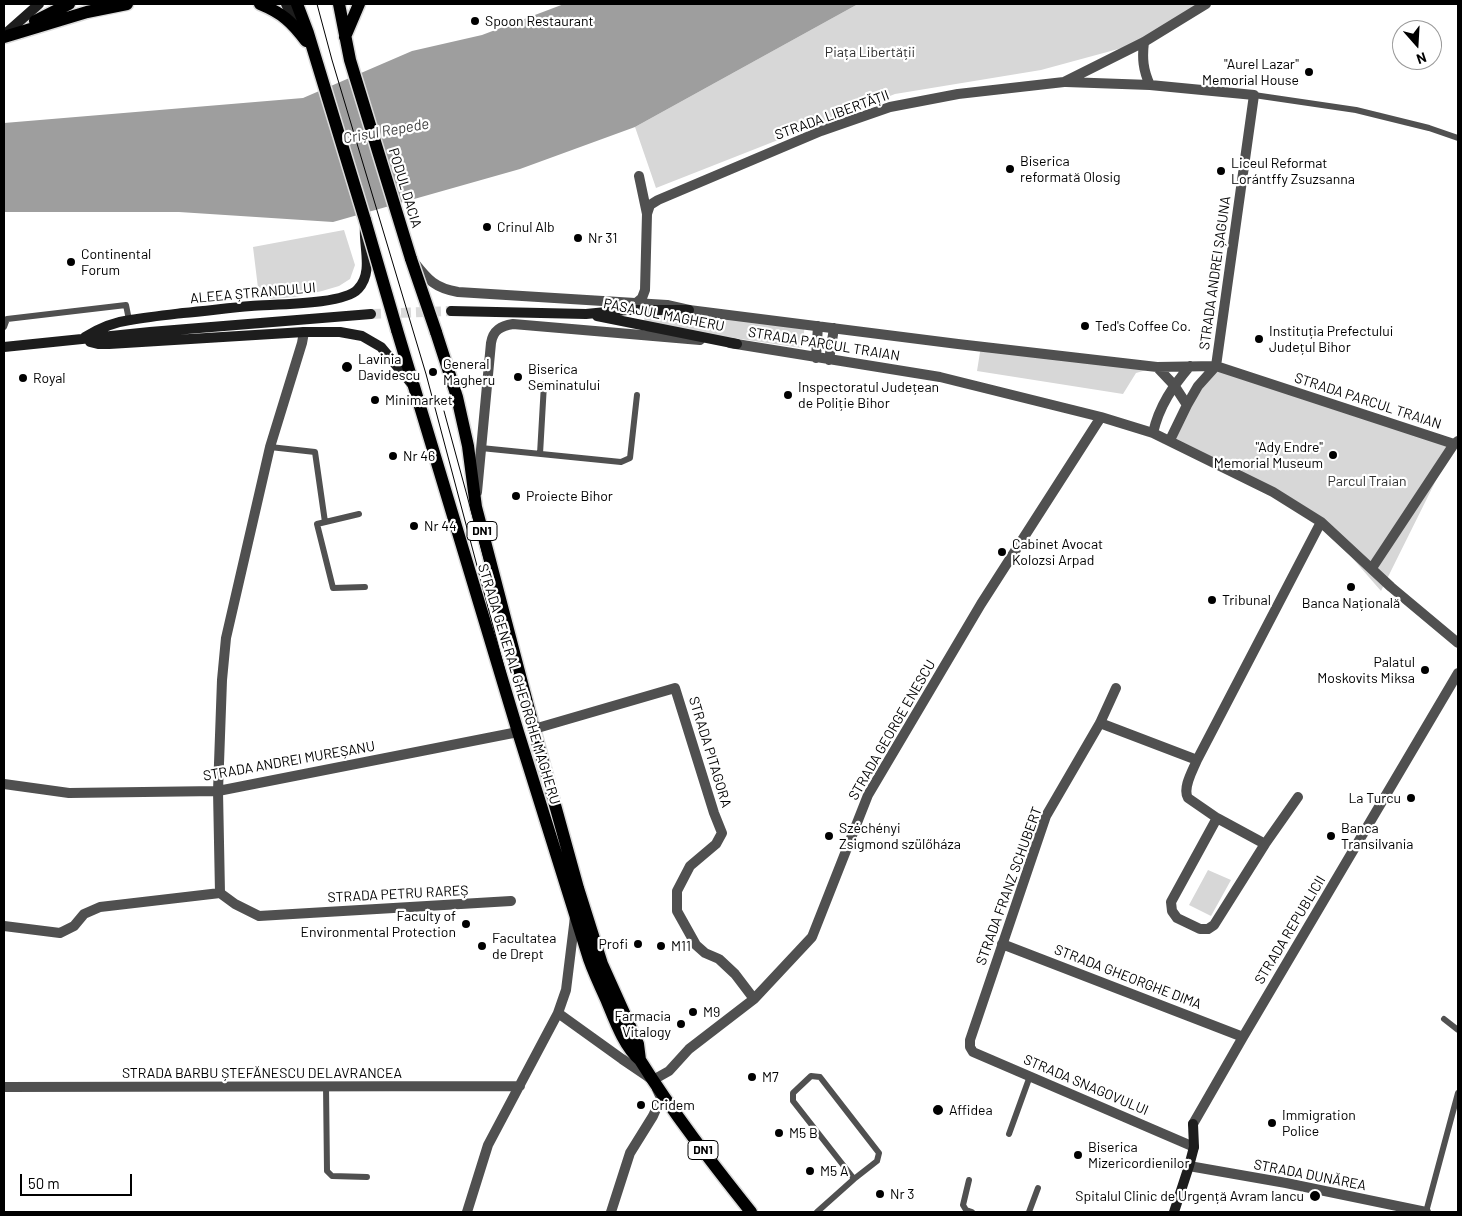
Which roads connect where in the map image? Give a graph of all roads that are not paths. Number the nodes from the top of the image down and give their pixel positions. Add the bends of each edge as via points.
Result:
1 (39, 4) edge
2 (69, 4) edge
3 (127, 4) edge
4 (260, 4) edge
5 (286, 4) edge
6 (298, 4) edge
7 (339, 4) edge
8 (368, 4) edge
9 (1206, 4) edge
10 (356, 8) edge
11 (296, 27) junction
12 (4, 36) edge
13 (345, 37) junction
14 (1144, 42) junction
15 (313, 50) junction
16 (1064, 82) junction
17 (1150, 84) junction
18 (1254, 96) junction
19 (1458, 138) edge
20 (639, 176) dead end
21 (647, 214) junction
22 (365, 220) junction
23 (405, 239) joint
24 (411, 259) junction
25 (635, 304) junction
26 (689, 310) junction
27 (451, 311) tunnel mouth
28 (371, 314) tunnel mouth
29 (586, 314) junction
30 (129, 320) junction
31 (4, 326) edge
32 (818, 326) junction
33 (834, 328) junction
34 (304, 332) junction
35 (81, 340) junction
36 (737, 344) junction
37 (4, 347) edge
38 (816, 358) junction
39 (829, 360) junction
40 (1190, 366) junction
41 (1216, 366) junction
42 (1157, 367) junction
43 (412, 384) junction
44 (544, 384) dead end
45 (1174, 385) junction
46 (638, 395) dead end
47 (1187, 405) junction
48 (1101, 417) junction
49 (1153, 433) junction
50 (1170, 440) junction
51 (1456, 442) edge
52 (270, 447) junction
53 (481, 448) junction
54 (540, 454) junction
55 (476, 507) junction
56 (360, 514) dead end
57 (324, 522) junction
58 (1321, 522) junction
59 (1372, 568) junction
60 (365, 587) dead end
61 (1458, 643) edge
62 (1458, 673) edge
63 (1116, 688) dead end
64 (1100, 723) junction
65 (534, 729) junction
66 (518, 732) junction
67 (1197, 760) junction
68 (4, 784) edge
69 (218, 791) junction
70 (1298, 797) dead end
71 (1217, 818) junction
72 (1265, 844) junction
73 (220, 893) junction
74 (511, 901) dead end
75 (575, 915) junction
76 (4, 926) edge
77 (1002, 944) junction
78 (754, 999) junction
79 (558, 1013) junction
80 (1444, 1019) dead end
81 (1458, 1030) edge
82 (1243, 1036) junction
83 (970, 1047) joint
84 (640, 1060) junction
85 (1030, 1076) junction
86 (654, 1083) junction
87 (326, 1086) junction
88 (520, 1086) junction
89 (4, 1087) edge
90 (1458, 1093) edge
91 (1009, 1134) dead end
92 (1194, 1147) junction
93 (1189, 1166) junction
94 (368, 1177) dead end
95 (854, 1179) junction
96 (970, 1180) dead end
97 (1038, 1188) dead end
98 (467, 1212) edge
99 (611, 1212) edge
100 (751, 1212) edge
101 (816, 1212) edge
102 (972, 1212) edge
103 (1029, 1212) edge
104 (1174, 1212) edge
105 (1426, 1212) edge

1 - 12 street
2 - 12 main road
3 - 12 main road
4 - 11 main road via 277,11
5 - 11 street
6 - 15 main road
7 - 13 main road
8 - 10 street
9 - 14 street, STRADA LIBERTĂȚII
10 - 13 main road
11 - 15 main road
13 - 23 main road, PODUL DACIA / DN1
14 - 16 street, STRADA LIBERTĂȚII
14 - 17 street via 1143,65
15 - 22 main road, DN1
16 - 17 street
16 - 21 street, STRADA LIBERTĂȚII via 958,94 890,107 821,131 658,200 650,206
17 - 18 street
18 - 19 lane via 1356,110
18 - 41 street, STRADA ANDREI ȘAGUNA
20 - 21 street
21 - 25 street via 645,290
22 - 30 street, ALEEA ȘTRANDULUI via 366,269 359,289 348,296
22 - 43 main road, STRADA GENERAL GHEORGHE MAGHERU / DN1, bridge
23 - 24 main road, STRADA GENERAL GHEORGHE MAGHERU / DN1
24 - 25 street, STRADA PARCUL TRAIAN via 432,283 445,290
24 - 55 main road, STRADA GENERAL GHEORGHE MAGHERU / DN1, bridge via 457,397
25 - 26 street, STRADA PARCUL TRAIAN via 667,305
26 - 29 street, PASAJUL MAGHERU
26 - 32 street, STRADA PARCUL TRAIAN
27 - 29 street, PASAJUL MAGHERU
28 - 35 street
29 - 36 street, PASAJUL MAGHERU
30 - 31 lane via 126,305 7,319
30 - 35 street, ALEEA ȘTRANDULUI via 107,326
32 - 33 street, STRADA PARCUL TRAIAN
32 - 38 street
33 - 39 street
33 - 42 street, STRADA PARCUL TRAIAN
34 - 35 street, ALEEA ȘTRANDULUI via 109,344
34 - 43 street, ALEEA ȘTRANDULUI via 340,332 370,340 385,350
34 - 52 street
35 - 37 street, ALEEA ȘTRANDULUI
36 - 38 street, STRADA PARCUL TRAIAN
36 - 53 street, STRADA PARCUL TRAIAN via 513,324 502,327 492,337
38 - 39 street, STRADA PARCUL TRAIAN
39 - 48 street, STRADA PARCUL TRAIAN via 940,377
40 - 41 street, STRADA PARCUL TRAIAN
40 - 42 street, STRADA PARCUL TRAIAN
40 - 45 street
41 - 47 street via 1198,386
41 - 51 street, STRADA PARCUL TRAIAN
42 - 45 street
43 - 66 main road, STRADA GENERAL GHEORGHE MAGHERU / DN1
44 - 54 lane
45 - 47 street
45 - 49 street via 1156,418
46 - 54 lane via 630,458 621,462
47 - 50 street
48 - 49 street, STRADA PARCUL TRAIAN
48 - 78 street, STRADA GEORGE ENESCU via 981,604 868,795 812,937
49 - 50 street, STRADA PARCUL TRAIAN
50 - 58 street, STRADA PARCUL TRAIAN via 1273,492
51 - 59 street, STRADA PARCUL TRAIAN
52 - 57 lane via 315,452
52 - 69 street via 226,638
53 - 54 lane
53 - 55 street, STRADA PARCUL TRAIAN
55 - 65 main road, STRADA GENERAL GHEORGHE MAGHERU / DN1
56 - 57 lane
57 - 60 lane via 317,524 333,588
58 - 59 street, STRADA PARCUL TRAIAN
58 - 67 street
59 - 61 street
62 - 82 street, STRADA REPUBLICII
63 - 64 street, STRADA FRANZ SCHUBERT
64 - 67 street
64 - 77 street, STRADA FRANZ SCHUBERT via 1046,816
65 - 78 street, STRADA PITAGORA via 675,688 722,833 716,844 690,866 677,891 677,911 696,945 719,959
65 - 84 main road, STRADA GENERAL GHEORGHE MAGHERU / DN1 via 594,940 638,1044
66 - 69 street, STRADA ANDREI MUREȘANU
66 - 75 main road, STRADA GENERAL GHEORGHE MAGHERU / DN1
67 - 71 street via 1186,795
68 - 69 street, STRADA ANDREI MUREȘANU via 69,793
69 - 73 street
70 - 72 street
71 - 72 street
71 - 72 street via 1171,902 1177,918 1200,929 1214,925
73 - 74 street, STRADA PETRU RAREȘ via 259,916
73 - 76 street via 100,907 84,914 74,926 60,933
75 - 79 street via 566,990
75 - 84 main road, STRADA GENERAL GHEORGHE MAGHERU / DN1 via 612,1015 633,1054
77 - 82 street, STRADA GHEORGHE DIMA
77 - 83 street, STRADA FRANZ SCHUBERT
78 - 86 street, STRADA GEORGE ENESCU via 689,1049
79 - 86 street
79 - 88 street
80 - 81 lane
82 - 92 street, STRADA REPUBLICII via 1193,1124
83 - 85 street, STRADA SNAGOVULUI via 974,1052
84 - 86 main road, STRADA GENERAL GHEORGHE MAGHERU / DN1
85 - 91 lane
85 - 92 street, STRADA SNAGOVULUI
86 - 99 street via 661,1098 630,1153
86 - 100 main road, STRADA GENERAL GHEORGHE MAGHERU / DN1
87 - 88 street, STRADA BARBU ȘTEFĂNESCU DELAVRANCEA
87 - 89 street, STRADA BARBU ȘTEFĂNESCU DELAVRANCEA
87 - 94 lane via 327,1171 332,1176
88 - 98 street via 488,1145
90 - 105 lane
92 - 93 street, STRADA REPUBLICII
93 - 104 street, STRADA REPUBLICII
93 - 105 street, STRADA DUNĂREA
95 - 95 lane via 877,1161 879,1154 820,1077 811,1076 793,1093 793,1101
95 - 101 lane
96 - 102 lane via 963,1205
97 - 103 lane

